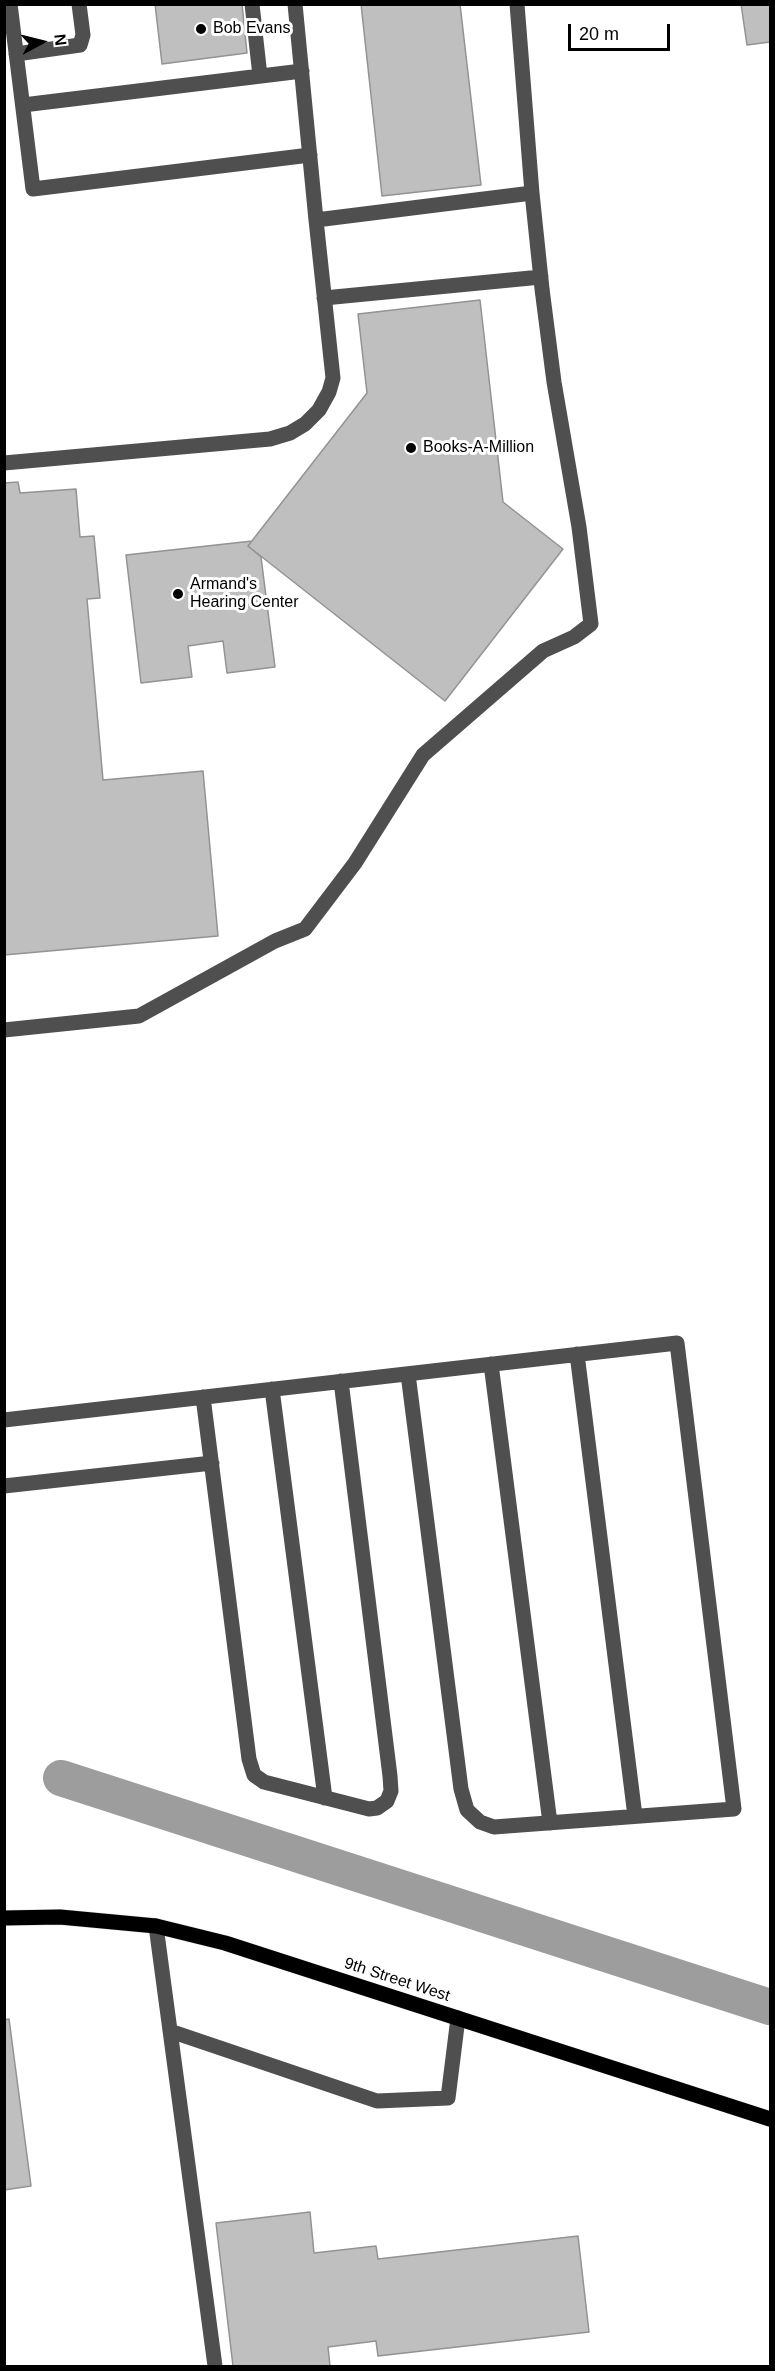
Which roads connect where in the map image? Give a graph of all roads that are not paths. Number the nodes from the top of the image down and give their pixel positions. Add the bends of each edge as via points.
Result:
1 (10, 4) edge
2 (79, 4) edge
3 (252, 4) edge
4 (295, 4) edge
5 (517, 4) edge
6 (16, 54) junction
7 (302, 70) junction
8 (260, 76) junction
9 (23, 105) junction
10 (310, 155) junction
11 (532, 193) junction
12 (316, 220) junction
13 (541, 277) junction
14 (324, 298) junction
15 (4, 463) edge
16 (4, 1030) edge
17 (577, 1354) junction
18 (491, 1364) junction
19 (408, 1374) junction
20 (341, 1381) junction
21 (272, 1389) junction
22 (203, 1397) junction
23 (4, 1420) edge
24 (212, 1463) junction
25 (4, 1486) edge
26 (326, 1798) junction
27 (635, 1816) junction
28 (550, 1823) junction
29 (4, 1918) edge
30 (156, 1926) junction
31 (458, 2018) junction
32 (170, 2031) junction
33 (771, 2119) edge
34 (215, 2367) edge

1 - 6 lane
2 - 6 lane via 83,36 80,45
3 - 8 lane
4 - 7 lane
5 - 11 lane
6 - 9 lane
7 - 8 lane
7 - 10 lane
8 - 9 lane
9 - 10 lane via 33,189
10 - 12 lane
11 - 12 lane
11 - 13 lane
12 - 14 lane
13 - 14 lane
13 - 16 lane via 591,624 543,651 423,755 355,863 305,929 275,941 139,1016
14 - 15 lane via 333,378 319,410 290,433 244,442
17 - 18 lane
17 - 27 lane
17 - 27 lane via 676,1343 678,1354 734,1809
18 - 19 lane
18 - 28 lane
19 - 20 lane
19 - 28 lane via 461,1789 467,1810 480,1822 494,1827
20 - 21 lane
20 - 26 lane via 391,1791 387,1801 369,1809
21 - 22 lane
21 - 26 lane
22 - 23 lane
22 - 24 lane
24 - 25 lane
24 - 26 lane via 254,1775 264,1782
27 - 28 lane
29 - 30 main road, 9th Street West via 60,1917
30 - 31 main road, 9th Street West via 225,1943
30 - 32 lane
31 - 32 lane via 448,2098 377,2101
31 - 33 main road, 9th Street West
32 - 34 lane

